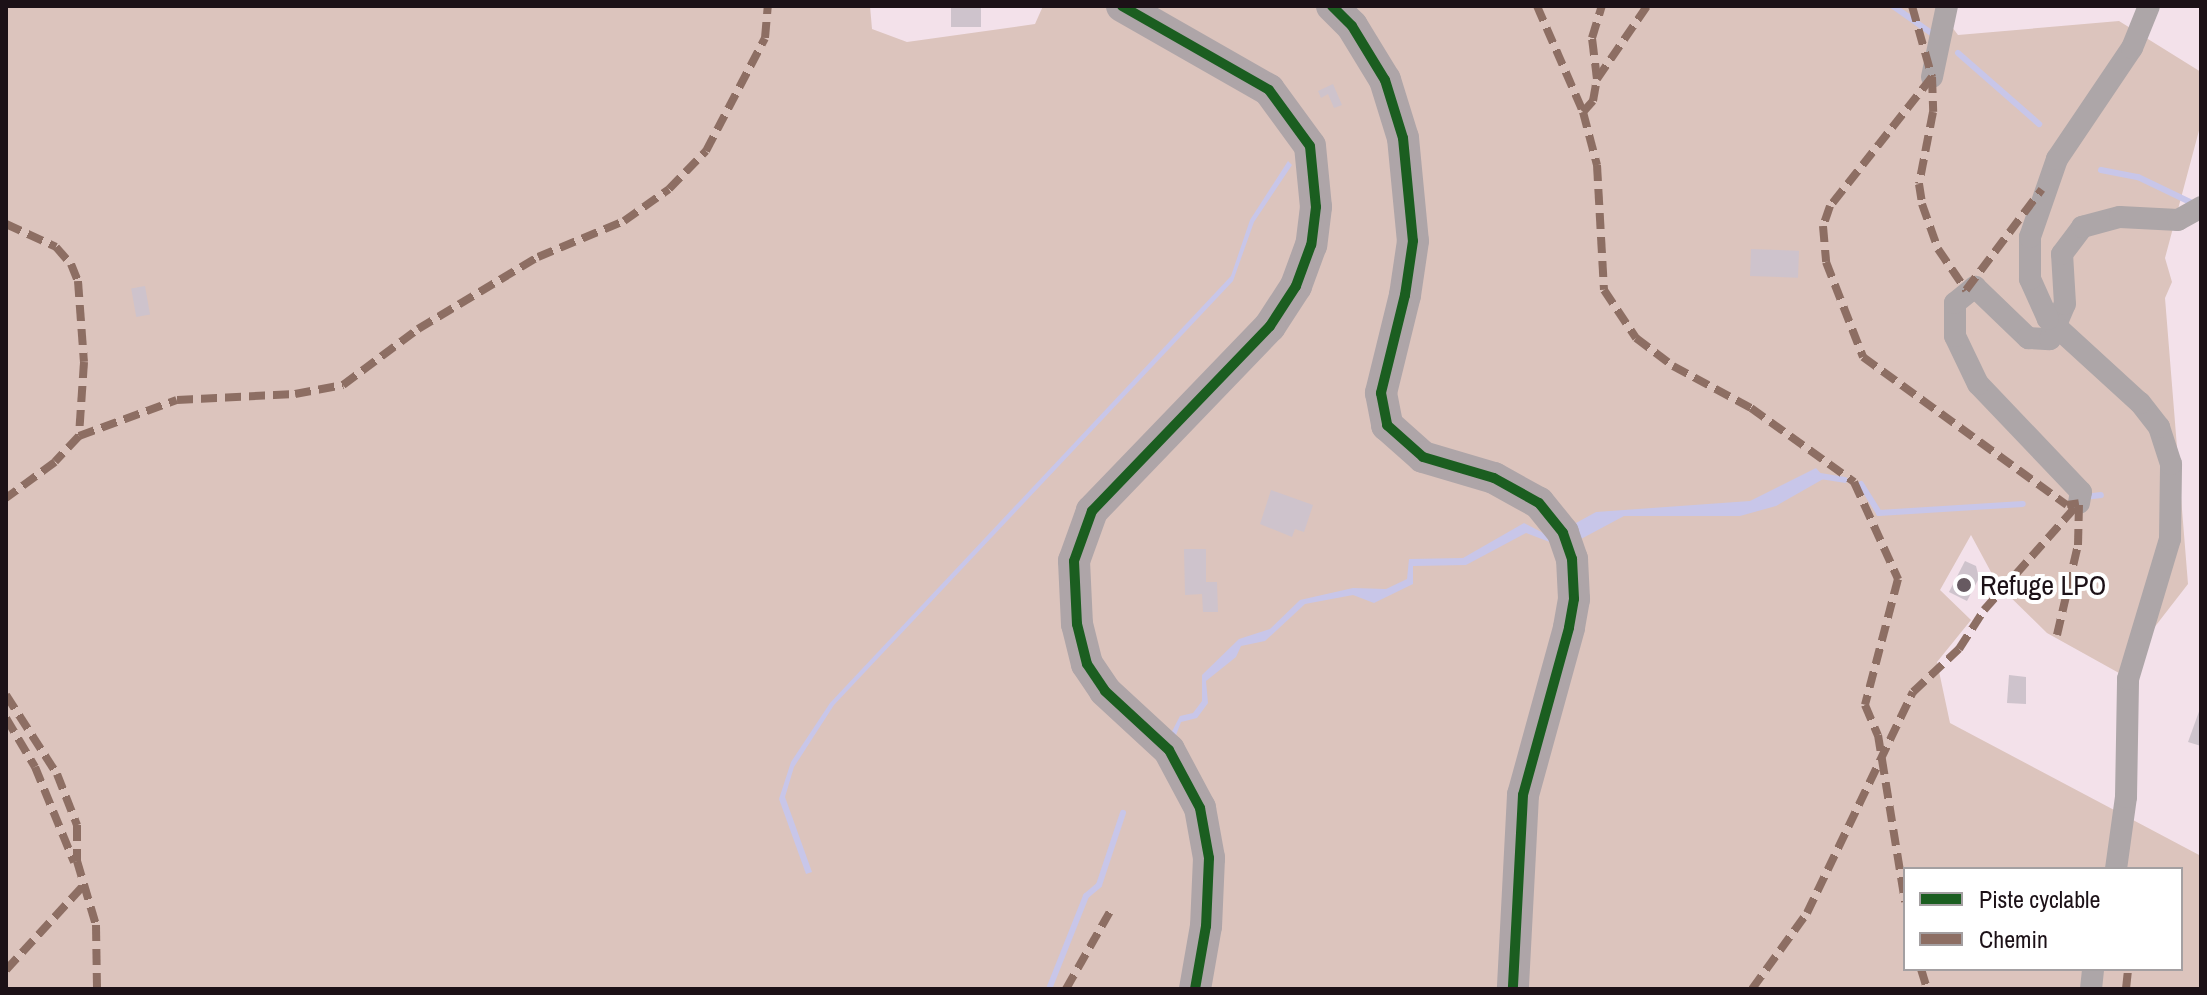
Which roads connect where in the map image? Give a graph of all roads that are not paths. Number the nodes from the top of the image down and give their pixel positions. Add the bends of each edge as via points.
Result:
1 (1122, 6) edge
2 (1332, 6) edge
3 (1947, 6) edge
4 (2149, 6) edge
5 (1932, 77) dead end
6 (2201, 207) edge
7 (2056, 325) junction
8 (2079, 503) dead end
9 (2116, 867) edge
10 (1195, 989) edge
11 (1513, 989) edge

1 - 10 main road via 1269,90 1310,146 1316,207 1311,245 1296,286 1270,326 1101,501 1081,535 1074,561 1077,624 1087,664 1105,691 1169,750 1200,808 1209,858 1206,926
2 - 11 main road via 1361,38 1385,80 1403,138 1413,241 1381,393 1387,425 1423,457 1494,478 1539,503 1563,533 1572,559 1569,628 1523,795
3 - 5 street
4 - 7 street via 2132,48 2057,159 2035,212 2030,279 2048,319
6 - 7 street via 2178,220 2120,217 2082,227 2062,254 2065,304
7 - 8 street via 2050,339 2028,338 1975,287 1955,303 1952,317 1978,384 2018,433 2081,492
7 - 9 street via 2140,403 2159,427 2171,464 2170,539 2128,679 2126,797

